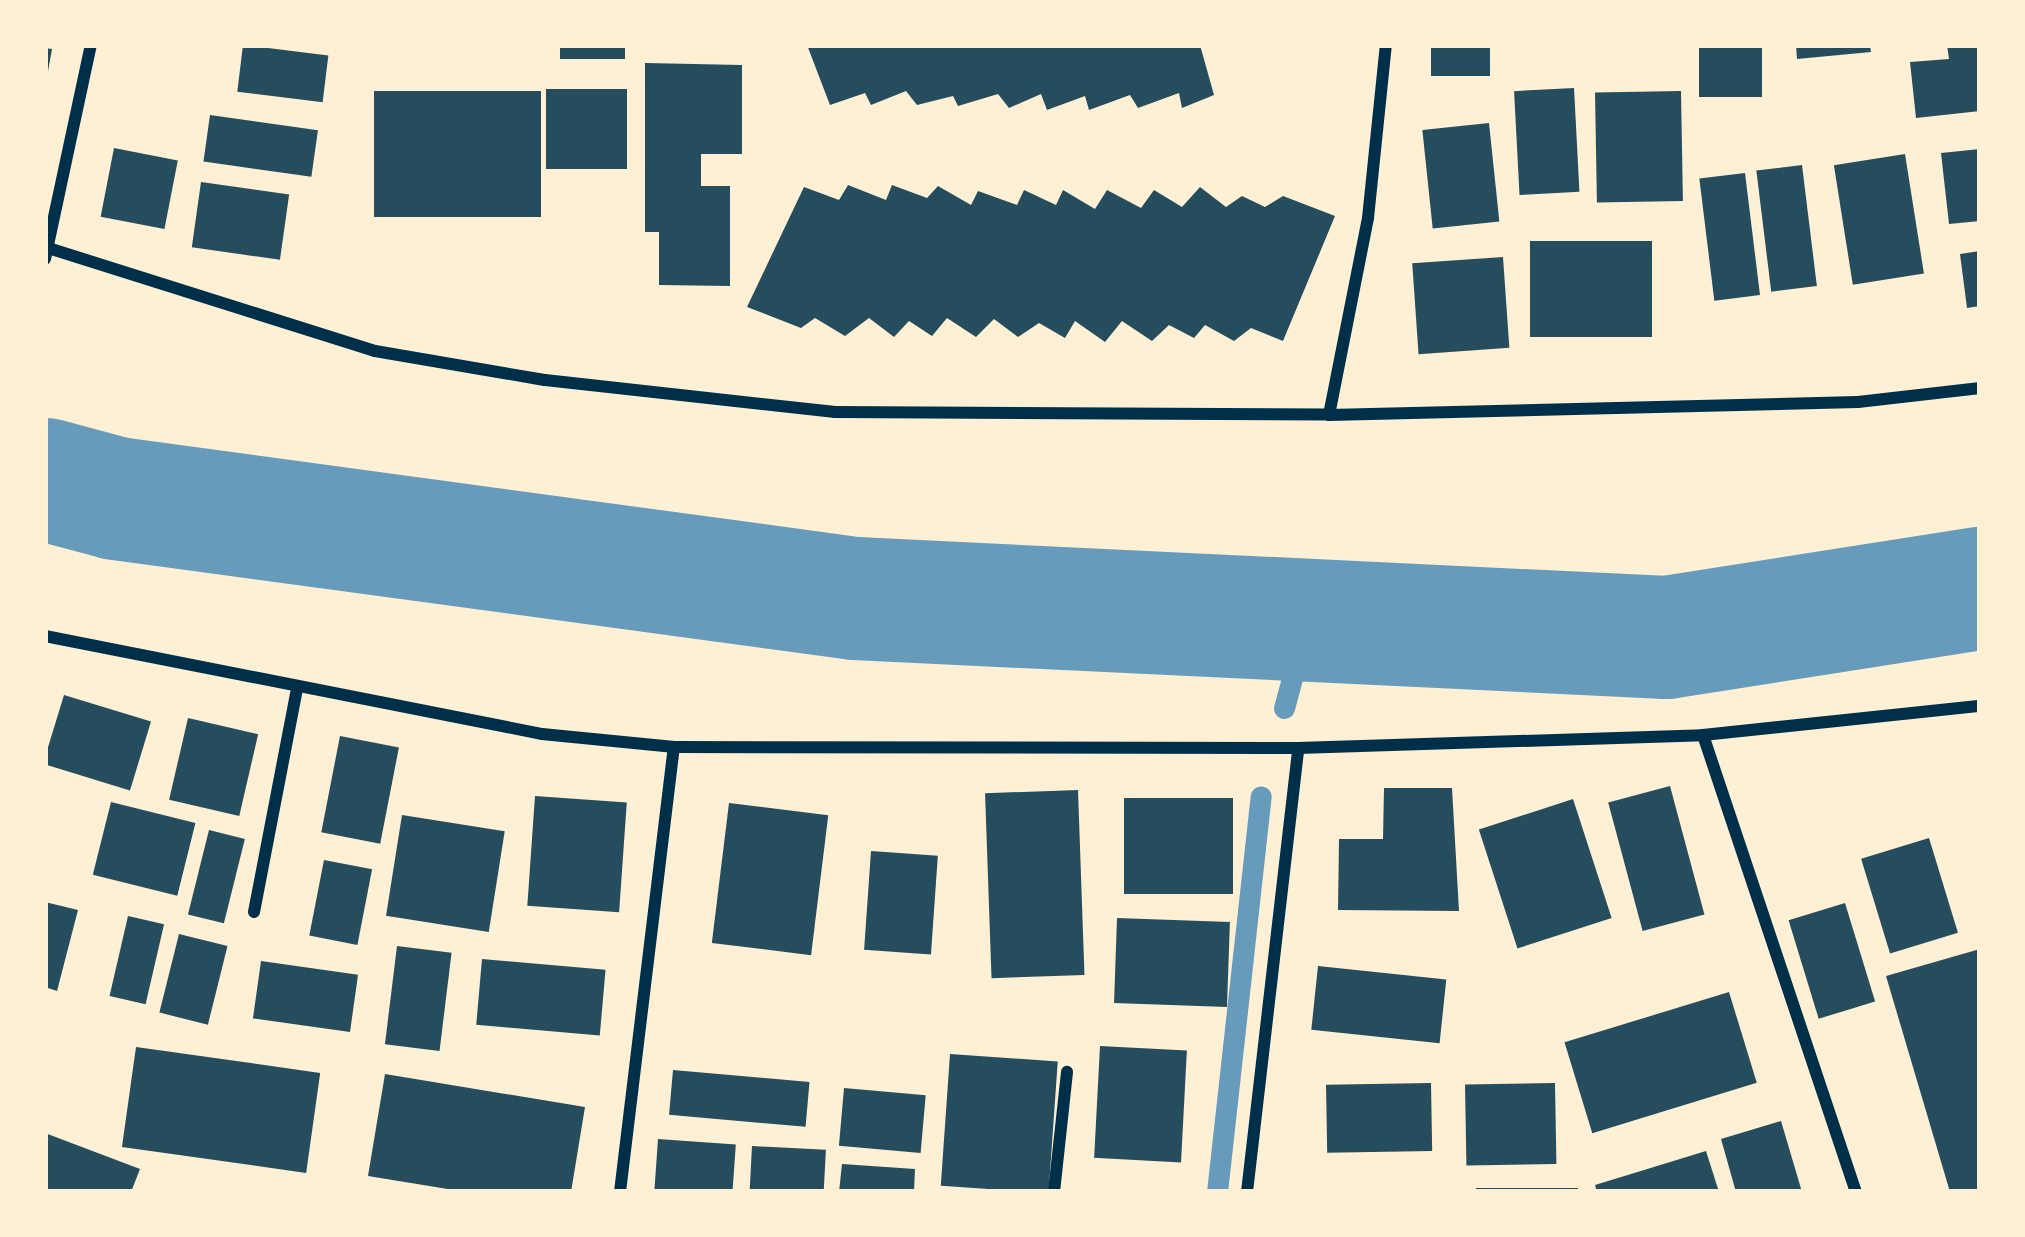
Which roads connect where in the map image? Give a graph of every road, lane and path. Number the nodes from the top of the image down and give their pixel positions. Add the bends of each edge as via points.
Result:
1 (92, 45) edge
2 (1386, 45) edge
3 (46, 251) edge
4 (1980, 388) edge
5 (1329, 416) junction
6 (45, 636) edge
7 (297, 688) junction
8 (1980, 706) edge
9 (1703, 735) junction
10 (674, 747) junction
11 (1298, 748) junction
12 (254, 913) dead end
13 (1067, 1072) dead end
14 (620, 1192) edge
15 (1054, 1192) edge
16 (1247, 1192) edge
17 (1856, 1192) edge

1 - 3 street
2 - 5 street via 1369,218
3 - 5 street via 374,351 544,380 835,412
4 - 5 street via 1858,402
6 - 7 street
7 - 10 street via 542,734
7 - 12 street
8 - 9 street
9 - 11 street
9 - 17 street
10 - 11 street
10 - 14 street
11 - 16 street
13 - 15 street

